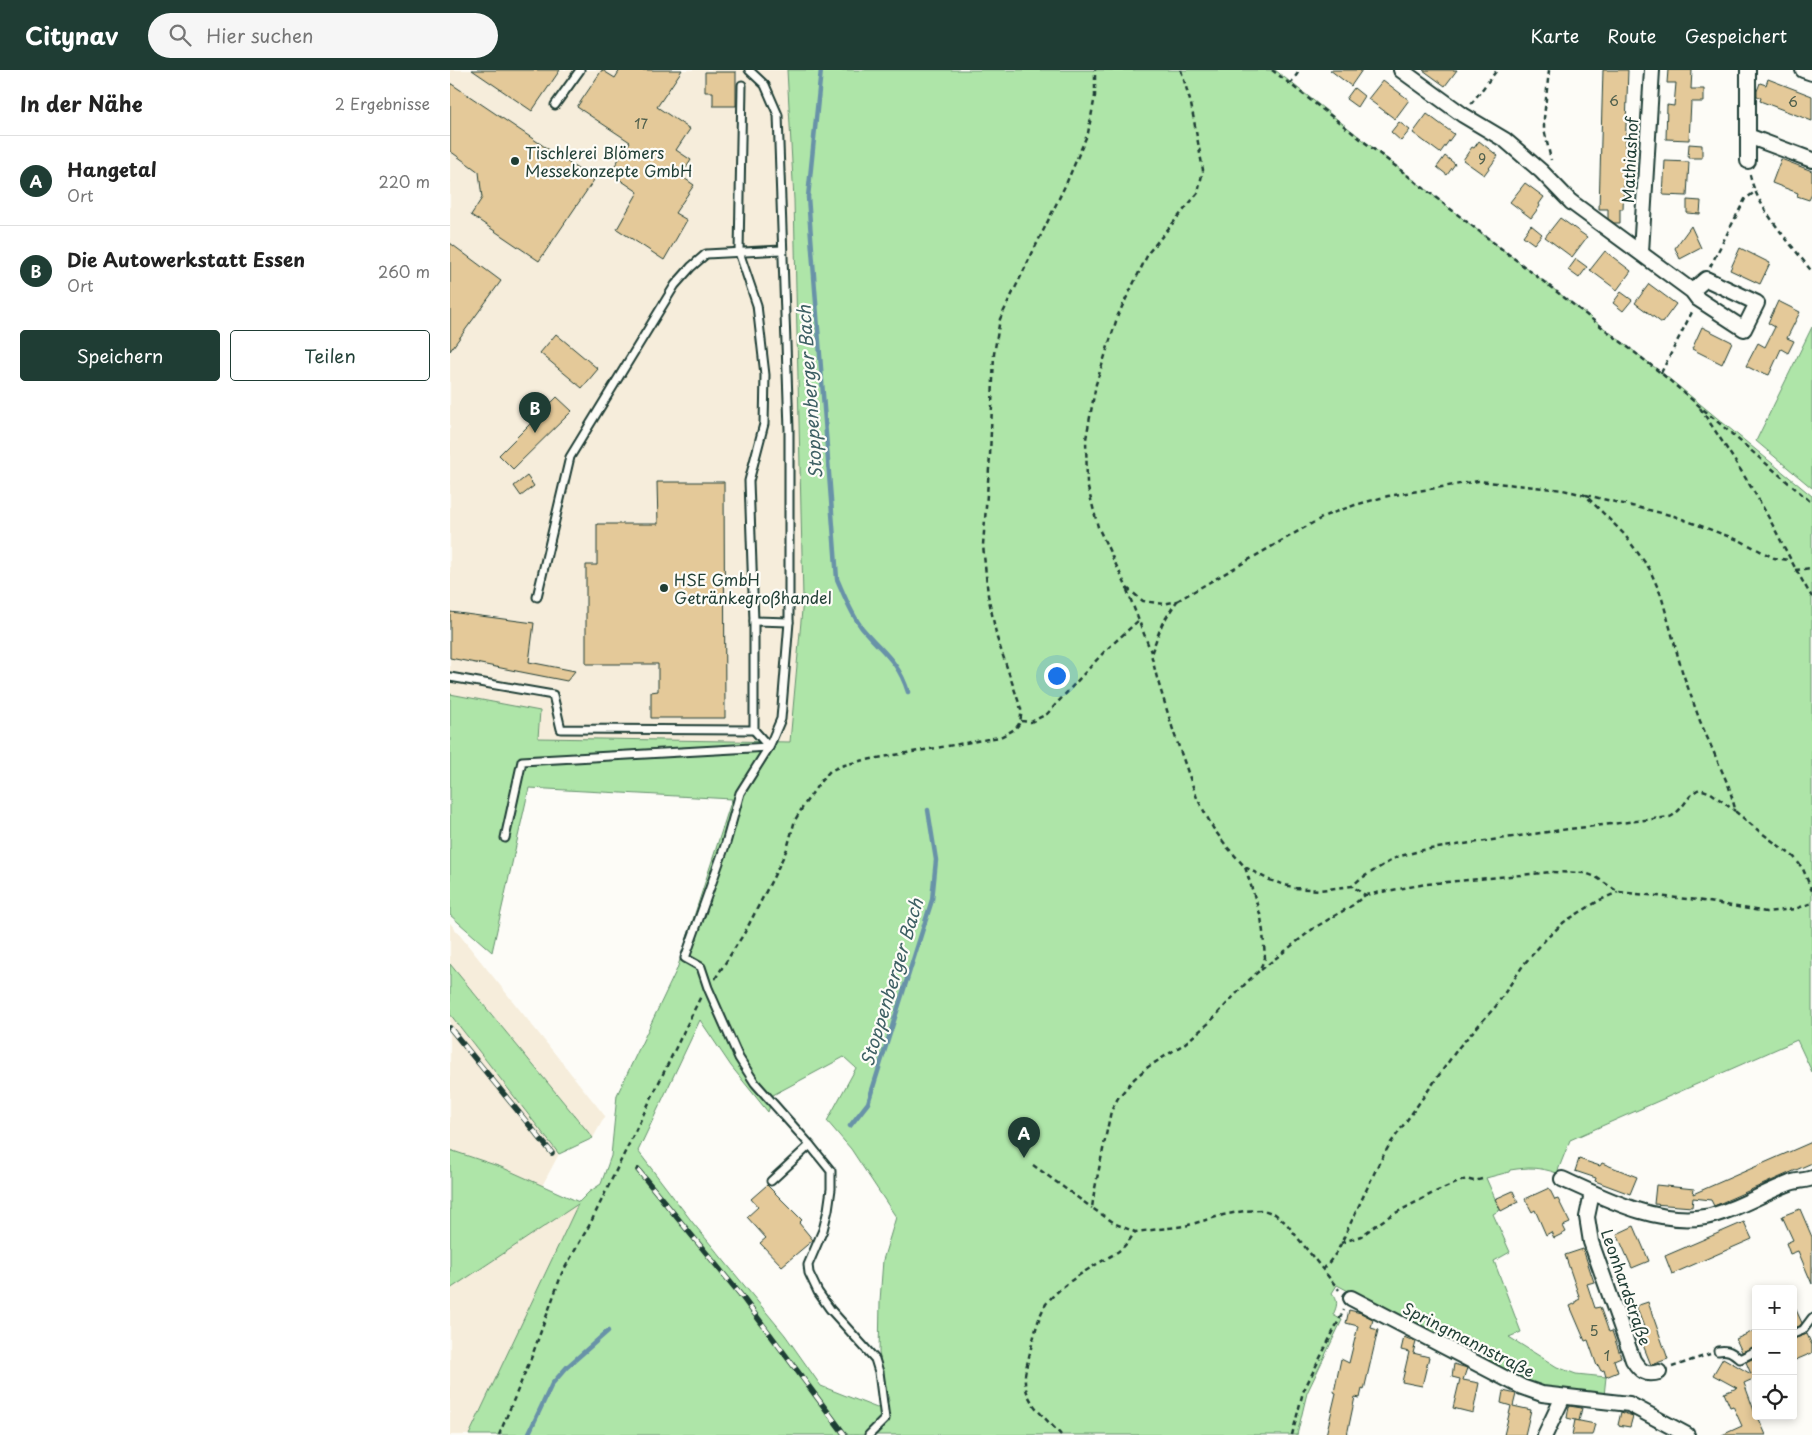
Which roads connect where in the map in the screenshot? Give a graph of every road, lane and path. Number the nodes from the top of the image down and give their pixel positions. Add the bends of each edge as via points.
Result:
1 (580, 70) edge
2 (749, 70) edge
3 (1095, 70) edge
4 (1181, 70) edge
5 (1272, 70) edge
6 (1300, 70) edge
7 (1401, 70) edge
8 (1497, 70) edge
9 (1549, 70) edge
10 (1652, 70) edge
11 (1748, 70) edge
12 (1803, 70) edge
13 (1812, 74) edge
14 (1290, 84) junction
15 (742, 85) dead end
16 (555, 105) dead end
17 (1463, 115) junction
18 (1748, 136) junction
19 (1812, 160) edge
20 (1748, 161) joint
21 (1556, 187) junction
22 (1754, 192) junction
23 (782, 250) junction
24 (738, 252) junction
25 (1641, 252) junction
26 (1812, 272) edge
27 (1706, 279) junction
28 (1695, 295) junction
29 (1661, 373) junction
30 (1697, 404) junction
31 (1585, 495) junction
32 (1812, 503) edge
33 (1789, 560) junction
34 (1812, 568) edge
35 (1795, 570) junction
36 (1127, 588) junction
37 (537, 597) dead end
38 (1812, 597) edge
39 (1177, 601) junction
40 (1139, 620) junction
41 (754, 621) junction
42 (789, 622) junction
43 (1151, 654) junction
44 (450, 677) edge
45 (1022, 721) junction
46 (754, 730) junction
47 (769, 747) junction
48 (1736, 812) junction
49 (505, 838) dead end
50 (1245, 867) junction
51 (1352, 886) junction
52 (1812, 891) edge
53 (1618, 892) junction
54 (1364, 894) junction
55 (1812, 903) edge
56 (1259, 971) junction
57 (708, 988) junction
58 (810, 1145) junction
59 (1033, 1165) dead end
60 (1482, 1179) dead end
61 (1562, 1179) dead end
62 (772, 1181) dead end
63 (1811, 1181) edge
64 (1592, 1193) junction
65 (1092, 1208) junction
66 (1135, 1232) junction
67 (1341, 1243) junction
68 (1323, 1270) junction
69 (1351, 1298) junction
70 (1812, 1318) edge
71 (1797, 1332) edge
72 (1718, 1351) joint
73 (1752, 1353) edge
74 (1659, 1372) joint
75 (1563, 1397) junction
76 (499, 1435) edge
77 (869, 1435) edge
78 (1062, 1435) edge
79 (1292, 1435) edge
80 (1545, 1435) edge
81 (1687, 1435) edge

1 - 16 lane
2 - 23 lane via 764,85 778,115
3 - 45 path via 1095,96 1088,133 1000,320 994,354 984,545 988,595 997,638 1021,709
4 - 36 path via 1203,170 1198,193 1149,252 1118,316 1096,384 1086,439 1087,484 1098,527
5 - 14 path
6 - 14 path
7 - 17 street
8 - 17 path
9 - 21 path via 1544,129
10 - 25 street, Mathiashof
11 - 18 street
12 - 13 street
14 - 29 path
15 - 24 lane
17 - 21 street via 1525,156
18 - 19 street
18 - 20 street
20 - 22 path
21 - 25 street via 1571,202
22 - 26 path
22 - 27 path via 1745,199
23 - 24 lane
23 - 42 lane via 789,429
24 - 37 lane via 706,254 675,285 570,457
24 - 41 lane via 757,305 764,375 764,424 748,481
25 - 28 street
27 - 28 street
27 - 28 street via 1757,303 1744,328
28 - 29 path
29 - 30 path
30 - 32 path
30 - 33 path via 1741,470
31 - 33 path via 1674,516 1741,541 1774,558
31 - 39 path via 1478,481 1380,498 1327,515
31 - 48 path via 1624,534 1649,568 1661,595 1682,671
33 - 35 path
34 - 35 path
35 - 38 path
36 - 39 path via 1143,601 1164,604
36 - 40 path
39 - 43 path via 1162,624
40 - 43 path
40 - 45 path via 1104,652 1047,714 1031,722
41 - 42 lane
41 - 46 lane
42 - 47 lane via 781,719
43 - 50 path via 1197,798 1213,828
44 - 46 lane via 553,695 561,729
45 - 57 path via 1015,730 1000,737 860,761 830,771 795,820 787,849 773,878 745,932
46 - 47 lane
47 - 49 lane via 522,761
47 - 57 lane via 740,793 726,843 685,958 701,966
48 - 51 path via 1700,788 1682,809 1670,817 1423,850 1397,857
48 - 52 path via 1794,857
50 - 51 path via 1269,880 1295,888 1320,890
50 - 56 path via 1264,932 1265,958
51 - 54 path
53 - 54 path via 1585,873 1552,872 1426,884
53 - 55 path via 1697,900 1766,912 1795,909
53 - 67 path via 1564,922 1524,964 1496,1006 1459,1047 1390,1144
54 - 56 path via 1353,906 1314,928
56 - 65 path via 1209,1023 1134,1078 1118,1098 1112,1112
57 - 58 lane via 739,1058 755,1083
57 - 76 path via 700,997 590,1224 562,1273
58 - 62 lane
58 - 77 lane via 831,1171 831,1188 823,1230 808,1265 809,1273 830,1309 874,1359 879,1372 885,1419
59 - 65 path
60 - 67 path via 1466,1179 1433,1193 1361,1236
61 - 64 street
63 - 64 street via 1792,1182 1705,1217 1649,1214
64 - 74 street, Leonhardstraße via 1587,1216 1591,1242 1633,1360 1645,1374
65 - 66 path
66 - 68 path via 1185,1226 1223,1215 1263,1210 1286,1223
66 - 78 path via 1117,1254 1092,1267 1056,1294 1041,1313 1025,1382 1037,1408
67 - 68 path
68 - 69 path via 1337,1288
69 - 75 street, Springmannstraße via 1522,1387
69 - 79 path via 1303,1392
70 - 71 lane
72 - 73 lane via 1732,1352 1740,1358
72 - 74 path
75 - 80 street
75 - 81 street, Springmannstraße via 1629,1404

